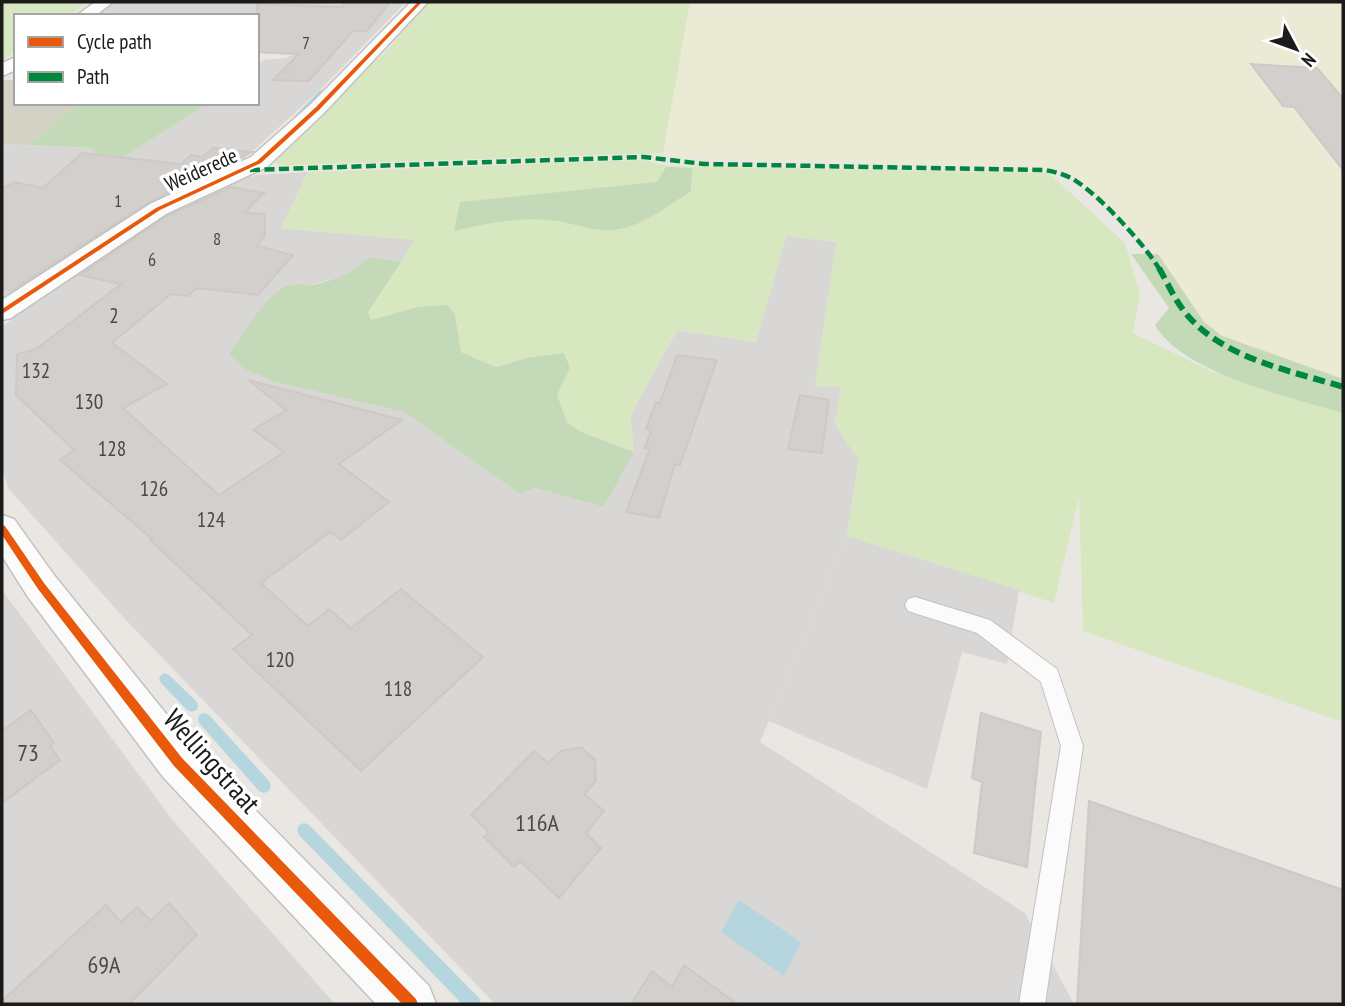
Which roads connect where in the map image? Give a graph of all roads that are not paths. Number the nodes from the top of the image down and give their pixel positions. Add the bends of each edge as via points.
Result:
1 (105, 2) edge
2 (421, 2) edge
3 (87, 14) edge
4 (2, 312) edge
5 (2, 528) edge
6 (915, 605) dead end
7 (411, 1004) edge
8 (1032, 1004) edge

1 - 3 street
2 - 4 street, Weiderede via 259,162 158,209
5 - 7 street, Wellingstraat via 41,586 178,762
6 - 8 lane via 983,626 1050,676 1072,746

